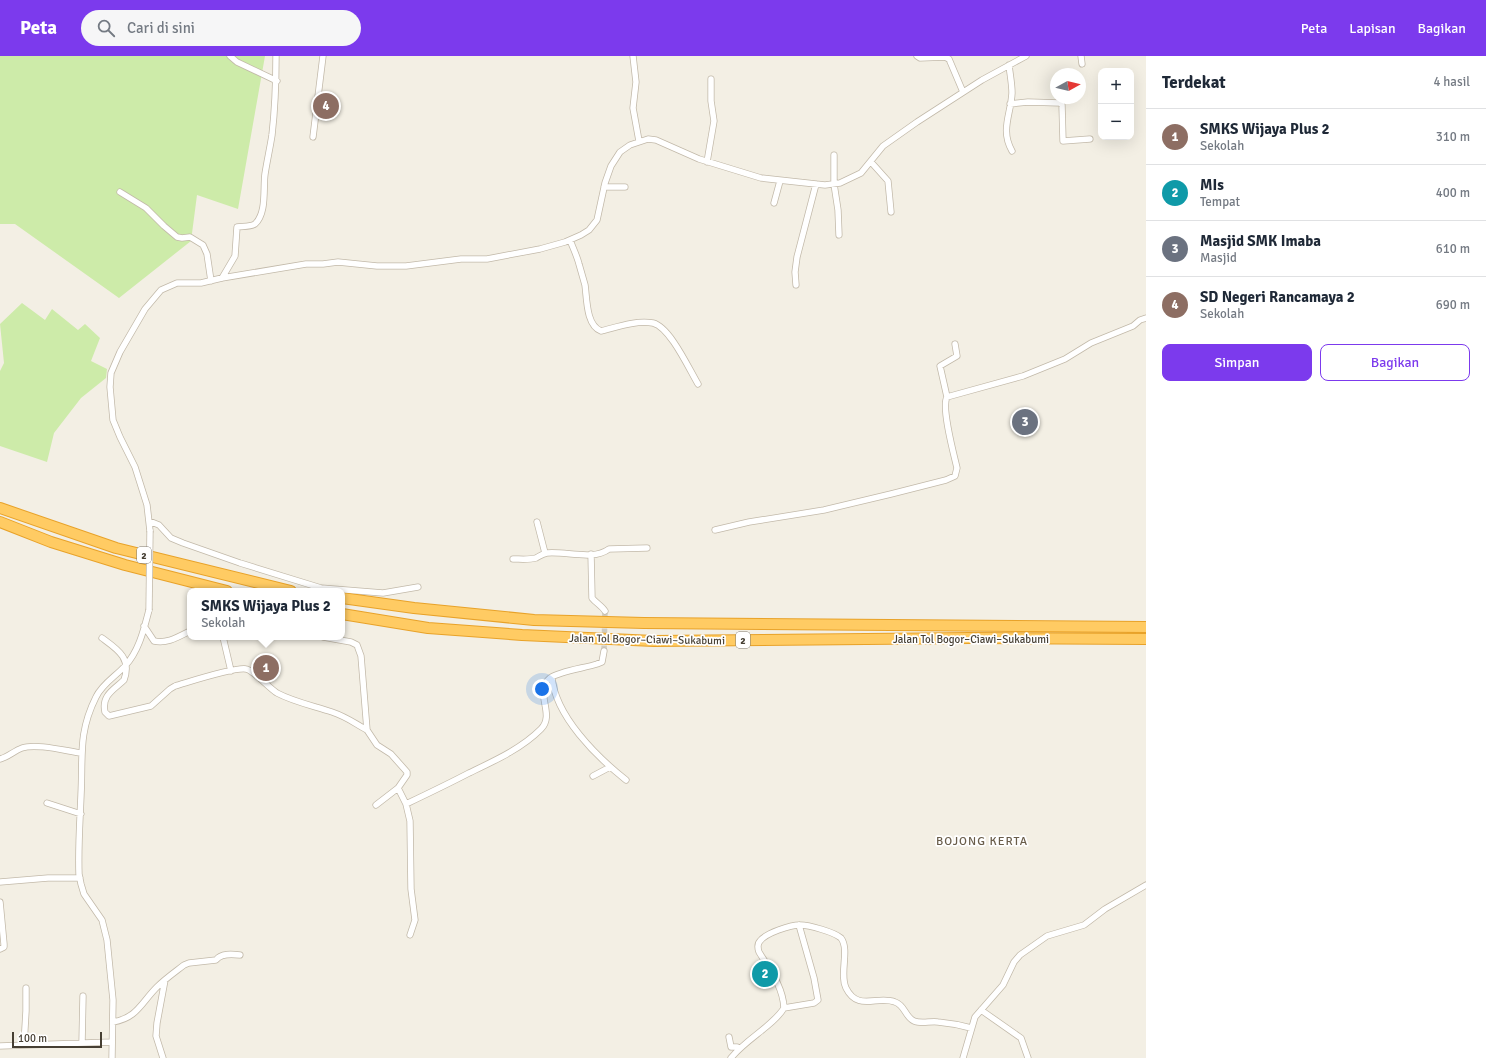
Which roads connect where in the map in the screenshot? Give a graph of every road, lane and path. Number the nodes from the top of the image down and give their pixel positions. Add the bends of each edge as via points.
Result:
1 (230, 56) edge
2 (276, 56) edge
3 (323, 56) edge
4 (633, 56) edge
5 (917, 56) edge
6 (1026, 56) edge
7 (1081, 56) edge
8 (1082, 64) dead end
9 (1009, 65) junction
10 (711, 79) dead end
11 (277, 80) junction
12 (963, 92) junction
13 (1010, 104) junction
14 (313, 137) dead end
15 (1090, 139) dead end
16 (639, 141) junction
17 (1012, 151) dead end
18 (834, 156) dead end
19 (707, 162) junction
20 (871, 162) junction
21 (780, 181) junction
22 (816, 184) junction
23 (834, 184) junction
24 (604, 187) junction
25 (625, 187) dead end
26 (120, 192) dead end
27 (774, 203) dead end
28 (891, 212) dead end
29 (839, 235) dead end
30 (570, 240) junction
31 (222, 278) junction
32 (211, 281) junction
33 (796, 285) dead end
34 (1146, 318) edge
35 (955, 344) dead end
36 (698, 384) dead end
37 (947, 398) junction
38 (0, 508) edge
39 (149, 521) junction
40 (0, 522) edge
41 (538, 522) dead end
42 (715, 530) dead end
43 (647, 548) dead end
44 (545, 553) junction
45 (591, 554) junction
46 (513, 559) dead end
47 (418, 587) dead end
48 (215, 588) edge
49 (279, 588) edge
50 (321, 588) edge
51 (345, 590) edge
52 (345, 598) edge
53 (606, 611) dead end
54 (345, 614) edge
55 (144, 626) junction
56 (1146, 627) edge
57 (187, 632) edge
58 (102, 638) dead end
59 (1146, 639) edge
60 (224, 640) edge
61 (340, 640) edge
62 (604, 651) tunnel mouth
63 (126, 665) junction
64 (231, 671) junction
65 (552, 677) junction
66 (367, 730) junction
67 (81, 753) junction
68 (0, 758) edge
69 (610, 767) junction
70 (593, 776) dead end
71 (626, 780) dead end
72 (398, 788) junction
73 (47, 803) dead end
74 (406, 804) junction
75 (376, 805) dead end
76 (80, 814) junction
77 (80, 878) junction
78 (0, 882) edge
79 (1146, 885) edge
80 (0, 902) edge
81 (799, 925) junction
82 (410, 935) dead end
83 (0, 949) edge
84 (240, 955) dead end
85 (165, 980) junction
86 (26, 988) dead end
87 (83, 996) dead end
88 (784, 1008) junction
89 (981, 1010) junction
90 (114, 1022) junction
91 (971, 1028) junction
92 (730, 1037) dead end
93 (112, 1042) junction
94 (82, 1043) junction
95 (24, 1045) junction
96 (0, 1046) edge
97 (739, 1048) junction
98 (112, 1058) edge
99 (163, 1058) edge
100 (731, 1058) edge
101 (962, 1058) edge
102 (1028, 1058) edge

1 - 11 street
2 - 11 street
3 - 14 street
4 - 16 street via 636,82 634,108
5 - 12 street via 949,59
6 - 9 street
7 - 8 street
9 - 12 street
9 - 13 street via 1012,89
10 - 19 street via 714,121
11 - 31 street via 272,135 264,179 264,201 255,224 237,227 235,256
12 - 20 street via 894,138 879,150
13 - 15 street via 1060,103 1063,141
13 - 17 street via 1006,126
16 - 19 street via 656,140
16 - 24 street via 626,147 616,156
18 - 23 street
19 - 21 street via 756,177
20 - 23 street via 858,176
20 - 28 street via 888,181
21 - 22 street
21 - 27 street
22 - 23 street
22 - 33 street via 796,264
23 - 29 street
24 - 25 street
24 - 30 street via 595,223 586,232
26 - 32 street via 146,208 177,237 190,237 203,245
30 - 31 street via 540,249 483,259 403,266 338,262 309,264
30 - 36 street via 584,283 591,319 597,329 601,331 642,322 658,325 677,346
31 - 32 street
32 - 39 street via 177,283 161,290 138,319 111,373 112,416 135,467 147,505
34 - 37 street via 1091,343 1065,359 1023,376
35 - 37 street via 958,356 940,366
37 - 42 street via 945,411 956,468 955,476 824,510
38 - 49 highway, 2 via 116,548
39 - 50 street via 159,525 171,538 183,543
39 - 55 street, bridge via 149,610
40 - 48 highway, 2 via 51,542 125,565
41 - 44 street
43 - 45 street via 609,549 604,553
44 - 45 street
44 - 46 street via 536,558
45 - 53 street via 592,598
47 - 51 street via 383,593
52 - 56 highway, Jalan Tol Bogor–Ciawi–Sukabumi / 2 via 414,608 542,620
54 - 59 highway, Jalan Tol Bogor–Ciawi–Sukabumi / 2 via 428,628 654,641
55 - 57 street via 154,641 162,643
55 - 63 street via 135,652
58 - 63 street via 122,653
60 - 64 street
61 - 66 street via 351,642 359,649
62 - 65 street via 602,662
63 - 64 street via 124,680 109,693 105,701 105,712 109,716 149,707 172,688
63 - 67 street via 106,683 97,696 86,723
64 - 66 street via 248,670 288,698 353,720
65 - 69 street via 555,694 567,717 590,748
65 - 74 street via 544,686 543,696 548,715 546,724 541,729 516,749
66 - 72 street via 377,745 391,754 407,771 407,776
67 - 68 street via 32,746
67 - 76 street
69 - 70 street
69 - 71 street
72 - 74 street
72 - 75 street
73 - 76 street
74 - 82 street via 410,821 411,889 415,920
76 - 77 street
77 - 78 street
77 - 90 street via 84,894 104,927 113,992
79 - 89 street via 1105,909 1084,925 1049,935 1025,951 1016,960 1003,985
80 - 83 street via 4,947
81 - 88 street via 818,1000 814,1003
81 - 88 street via 773,933 760,940 758,946 780,987
81 - 91 street via 841,938 844,946 845,986 858,1001 893,1001 902,1006 909,1018 915,1021
84 - 85 street via 227,954 216,960 189,963
85 - 90 street via 134,1015
85 - 99 street via 156,1036
86 - 95 street
87 - 94 street
88 - 97 street
89 - 91 street
89 - 102 street via 1021,1038
90 - 93 street
91 - 101 street
92 - 97 street via 731,1047
93 - 94 street
93 - 98 street
94 - 95 street
95 - 96 street
97 - 100 street

